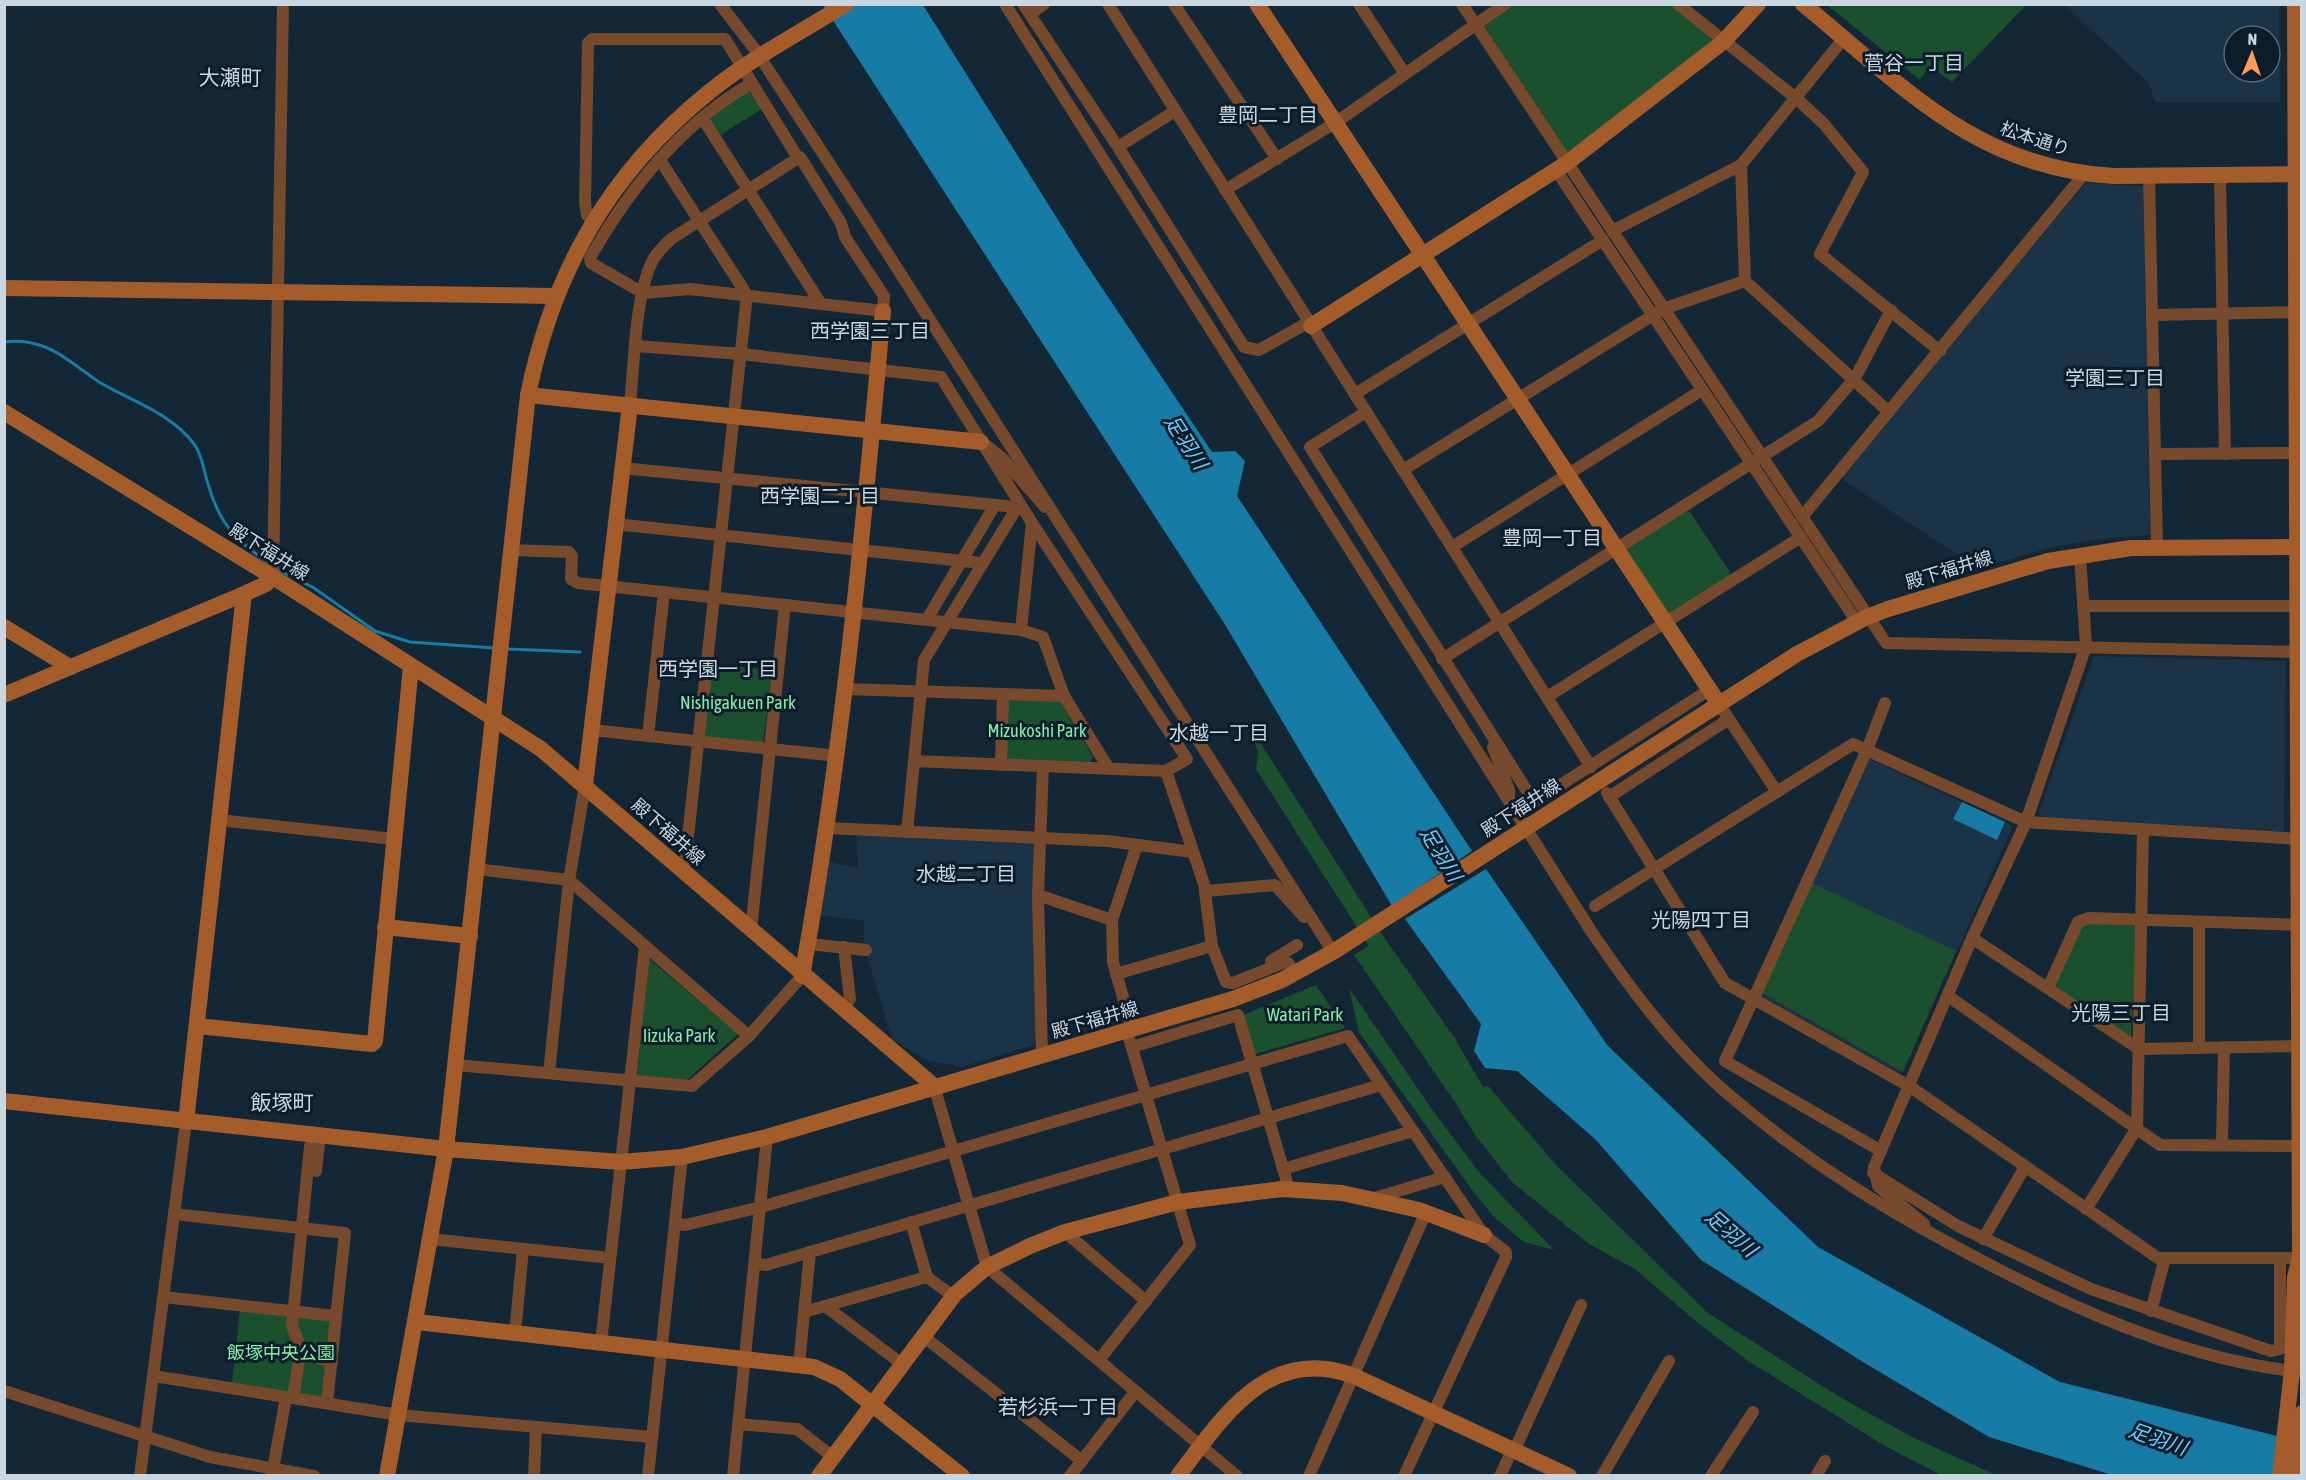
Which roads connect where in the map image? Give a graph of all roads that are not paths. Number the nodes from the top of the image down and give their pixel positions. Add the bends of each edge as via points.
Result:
1 (283, 4) edge
2 (720, 4) edge
3 (728, 4) edge
4 (846, 4) edge
5 (1005, 4) edge
6 (1044, 4) edge
7 (1108, 4) edge
8 (1174, 4) edge
9 (1257, 4) edge
10 (1359, 4) edge
11 (1462, 4) edge
12 (1505, 4) edge
13 (1678, 4) edge
14 (1758, 4) edge
15 (1803, 4) edge
16 (2295, 4) edge
17 (1027, 9) edge
18 (1476, 26) junction
19 (744, 34) junction
20 (1844, 38) junction
21 (1723, 42) junction
22 (763, 57) junction
23 (738, 60) dead end
24 (1406, 74) junction
25 (1797, 99) junction
26 (1175, 111) junction
27 (703, 119) junction
28 (1335, 123) junction
29 (1118, 147) junction
30 (798, 158) junction
31 (1276, 159) junction
32 (660, 160) junction
33 (1741, 165) junction
34 (1562, 167) junction
35 (2084, 174) junction
36 (2298, 174) edge
37 (2220, 175) junction
38 (2149, 176) junction
39 (748, 190) junction
40 (1226, 190) junction
41 (593, 221) junction
42 (699, 221) junction
43 (1607, 235) junction
44 (1423, 256) junction
45 (1745, 281) junction
46 (4, 288) edge
47 (279, 292) junction
48 (643, 293) junction
49 (747, 295) junction
50 (555, 296) junction
51 (821, 304) junction
52 (1891, 310) junction
53 (883, 311) junction
54 (1658, 312) junction
55 (2298, 312) edge
56 (2223, 314) junction
57 (2152, 315) junction
58 (1467, 323) junction
59 (1310, 324) junction
60 (636, 346) junction
61 (1940, 351) junction
62 (741, 354) junction
63 (878, 369) junction
64 (1855, 378) junction
65 (1702, 390) junction
66 (1355, 394) junction
67 (528, 395) junction
68 (1517, 398) junction
69 (630, 405) junction
70 (4, 412) edge
71 (1366, 412) junction
72 (1889, 412) junction
73 (735, 417) junction
74 (871, 430) junction
75 (981, 442) junction
76 (2225, 453) junction
77 (2299, 453) edge
78 (2155, 454) junction
79 (1756, 459) junction
80 (622, 468) junction
81 (1403, 470) junction
82 (1568, 475) junction
83 (728, 478) junction
84 (865, 492) junction
85 (995, 505) junction
86 (1018, 505) junction
87 (1802, 517) junction
88 (1059, 519) junction
89 (1032, 523) junction
90 (615, 524) junction
91 (722, 536) junction
92 (1801, 537) junction
93 (1452, 547) junction
94 (2157, 547) junction
95 (1616, 548) junction
96 (2299, 548) edge
97 (511, 550) junction
98 (859, 551) junction
99 (2080, 555) junction
100 (962, 561) junction
101 (982, 563) junction
102 (273, 577) junction
103 (608, 585) junction
104 (664, 592) junction
105 (244, 594) junction
106 (715, 597) junction
107 (785, 605) junction
108 (2083, 606) junction
109 (2298, 606) junction
110 (853, 612) junction
111 (927, 619) junction
112 (1862, 619) junction
113 (947, 621) junction
114 (1499, 621) junction
115 (1665, 623) junction
116 (4, 627) edge
117 (1021, 630) junction
118 (2086, 646) junction
119 (2300, 652) edge
120 (1442, 659) junction
121 (411, 666) junction
122 (70, 667) junction
123 (845, 689) junction
124 (1709, 690) junction
125 (921, 692) junction
126 (1003, 694) junction
127 (4, 695) edge
128 (1064, 696) junction
129 (1547, 697) junction
130 (1885, 703) dead end
131 (1719, 704) junction
132 (492, 715) junction
133 (1729, 719) junction
134 (592, 730) junction
135 (1490, 734) junction
136 (648, 736) junction
137 (699, 741) junction
138 (769, 749) junction
139 (1866, 750) junction
140 (837, 756) junction
141 (914, 761) junction
142 (1001, 765) junction
143 (1043, 766) junction
144 (1591, 767) junction
145 (1109, 769) junction
146 (1166, 771) junction
147 (585, 785) junction
148 (1777, 792) junction
149 (2300, 795) edge
150 (1508, 802) junction
151 (219, 820) junction
152 (2026, 822) junction
153 (827, 828) junction
154 (1525, 828) junction
155 (2143, 830) junction
156 (907, 832) junction
157 (1039, 838) junction
158 (394, 839) junction
159 (2298, 839) junction
160 (1137, 844) junction
161 (1193, 852) junction
162 (477, 869) junction
163 (1655, 870) junction
164 (684, 873) junction
165 (569, 880) junction
166 (1206, 891) junction
167 (1038, 895) junction
168 (1595, 906) dead end
169 (1112, 920) junction
170 (2141, 920) junction
171 (2199, 922) junction
172 (2300, 925) edge
173 (385, 927) junction
174 (1319, 929) junction
175 (751, 930) junction
176 (470, 936) junction
177 (1972, 938) junction
178 (808, 944) junction
179 (1297, 945) dead end
180 (645, 946) junction
181 (1212, 946) junction
182 (844, 947) junction
183 (866, 950) dead end
184 (1333, 952) junction
185 (1116, 974) junction
186 (1294, 974) junction
187 (802, 976) junction
188 (1225, 978) junction
189 (2048, 988) junction
190 (1948, 996) junction
191 (1753, 999) junction
192 (842, 1008) junction
193 (197, 1026) junction
194 (749, 1036) junction
195 (1130, 1036) junction
196 (2301, 1046) edge
197 (2224, 1047) junction
198 (2199, 1048) junction
199 (2139, 1049) junction
200 (1042, 1056) junction
201 (1252, 1064) junction
202 (456, 1065) junction
203 (549, 1073) junction
204 (632, 1080) junction
205 (1381, 1085) junction
206 (934, 1086) junction
207 (1909, 1086) junction
208 (1146, 1095) junction
209 (4, 1101) edge
210 (1270, 1117) junction
211 (186, 1122) junction
212 (2137, 1128) junction
213 (1413, 1131) junction
214 (767, 1137) junction
215 (315, 1141) junction
216 (2222, 1145) junction
217 (2300, 1146) edge
218 (446, 1149) junction
219 (1162, 1149) junction
220 (1881, 1151) junction
221 (952, 1153) junction
222 (682, 1157) junction
223 (621, 1162) junction
224 (2025, 1167) junction
225 (1283, 1169) junction
226 (1873, 1173) junction
227 (1445, 1177) junction
228 (1289, 1189) junction
229 (1370, 1199) junction
230 (1178, 1202) junction
231 (760, 1207) junction
232 (968, 1207) junction
233 (2086, 1209) junction
234 (1426, 1212) junction
235 (174, 1214) junction
236 (911, 1222) junction
237 (675, 1224) junction
238 (306, 1228) junction
239 (1065, 1232) junction
240 (1484, 1235) junction
241 (1931, 1235) junction
242 (430, 1239) junction
243 (1983, 1239) junction
244 (523, 1249) junction
245 (810, 1252) junction
246 (610, 1258) junction
247 (2165, 1258) junction
248 (2280, 1258) junction
249 (2301, 1258) edge
250 (755, 1264) junction
251 (987, 1267) junction
252 (927, 1277) junction
253 (953, 1296) junction
254 (164, 1297) junction
255 (1146, 1300) junction
256 (1581, 1305) dead end
257 (825, 1306) junction
258 (294, 1311) junction
259 (2151, 1311) junction
260 (804, 1312) junction
261 (336, 1316) junction
262 (417, 1322) junction
263 (515, 1334) junction
264 (923, 1336) junction
265 (601, 1343) junction
266 (301, 1349) junction
267 (662, 1350) junction
268 (745, 1359) junction
269 (1099, 1360) junction
270 (1669, 1361) dead end
271 (332, 1362) junction
272 (902, 1364) junction
273 (799, 1365) junction
274 (2295, 1373) edge
275 (154, 1376) junction
276 (1354, 1376) junction
277 (4, 1391) edge
278 (1135, 1392) junction
279 (290, 1397) junction
280 (327, 1403) junction
281 (872, 1405) junction
282 (1433, 1412) junction
283 (1753, 1412) dead end
284 (2301, 1413) edge
285 (399, 1415) junction
286 (738, 1424) junction
287 (537, 1427) junction
288 (652, 1437) junction
289 (146, 1438) junction
290 (1200, 1446) junction
291 (1514, 1448) junction
292 (833, 1457) junction
293 (1082, 1461) junction
294 (1825, 1461) dead end
295 (273, 1472) edge
296 (312, 1475) edge
297 (820, 1475) edge
298 (140, 1476) edge
299 (387, 1476) edge
300 (534, 1476) edge
301 (648, 1476) edge
302 (733, 1476) edge
303 (962, 1476) edge
304 (1070, 1476) edge
305 (1178, 1476) edge
306 (1237, 1476) edge
307 (1309, 1476) edge
308 (1404, 1476) edge
309 (1500, 1476) edge
310 (1569, 1476) edge
311 (1602, 1476) edge
312 (1711, 1476) edge
313 (1816, 1476) edge
314 (2280, 1476) edge
315 (2294, 1476) edge

1 - 47 street
2 - 19 street
3 - 19 street
4 - 22 street
5 - 150 street
6 - 17 street
7 - 26 street
8 - 31 street
9 - 28 street
10 - 24 street
11 - 18 street
12 - 18 street
13 - 21 street
14 - 21 street
15 - 20 street, 松本通り
16 - 36 street
17 - 29 street
18 - 24 street
18 - 34 street
19 - 22 street
20 - 25 street
20 - 35 street, 松本通り via 1943,118 1977,139 2042,166
21 - 25 street
21 - 34 street
22 - 41 street via 708,92 664,133 627,173
22 - 88 street
23 - 41 street via 725,39 592,39 588,43 585,202 587,215
24 - 28 street
25 - 33 street
25 - 52 street via 1824,124 1863,172 1820,254
26 - 29 street
26 - 40 street
27 - 30 street via 750,79
27 - 32 street
27 - 39 street
28 - 31 street
28 - 44 street
29 - 59 street via 1244,347 1258,350
30 - 39 street
30 - 53 street via 884,296
31 - 40 street
32 - 42 street
32 - 48 street via 614,216 590,258 596,267
33 - 43 street
33 - 45 street
34 - 43 street
34 - 44 street
35 - 38 street, 松本通り
35 - 61 street
36 - 37 street, 松本通り
36 - 55 street
37 - 38 street, 松本通り
37 - 56 street
38 - 57 street
39 - 42 street
39 - 51 street
40 - 59 street
41 - 50 street
42 - 48 street via 658,251
42 - 49 street
43 - 54 street
43 - 58 street
44 - 58 street
44 - 59 street
45 - 54 street
45 - 64 street
46 - 47 street
47 - 50 street
47 - 102 street
48 - 49 street via 676,288
48 - 60 street
49 - 51 street
49 - 62 street
50 - 67 street
51 - 53 street
52 - 61 street
52 - 64 street
53 - 63 street
54 - 65 street
54 - 68 street
54 - 79 street
55 - 56 street
55 - 77 street
56 - 57 street
56 - 76 street
57 - 78 street
58 - 66 street
58 - 68 street
59 - 66 street
60 - 62 street
60 - 69 street
61 - 72 street
62 - 63 street
62 - 73 street
63 - 74 street
63 - 75 street via 941,378
64 - 72 street
64 - 79 street via 1818,421
65 - 79 street
65 - 82 street
66 - 71 street
67 - 69 street
67 - 97 street
68 - 81 street
68 - 82 street
69 - 73 street
69 - 80 street
70 - 102 street, 殿下福井線
71 - 81 street
71 - 120 street via 1310,447
72 - 87 street
73 - 74 street
73 - 83 street
74 - 75 street
74 - 84 street
75 - 86 street
75 - 88 street via 1002,458 1039,502
76 - 77 street
76 - 78 street
77 - 96 street
78 - 94 street
79 - 87 street
79 - 92 street
79 - 95 street
80 - 83 street
80 - 90 street
81 - 93 street
82 - 93 street
82 - 95 street
83 - 84 street
83 - 91 street
84 - 85 street
84 - 98 street
85 - 86 street
85 - 100 street
86 - 89 street
86 - 101 street
87 - 112 street
88 - 174 street
89 - 117 street
89 - 146 street via 1187,759
90 - 91 street
90 - 103 street
91 - 98 street
91 - 106 street
92 - 112 street
92 - 115 street
93 - 114 street
94 - 96 street, 殿下福井線
94 - 99 street, 殿下福井線
95 - 114 street
95 - 115 street
96 - 109 street
97 - 103 street via 569,552 574,582
97 - 132 street
98 - 100 street
98 - 110 street
99 - 108 street
99 - 112 street, 殿下福井線 via 1931,594
100 - 101 street
100 - 111 street
101 - 113 street
102 - 105 street
102 - 121 street, 殿下福井線
103 - 104 street
103 - 134 street
104 - 106 street
104 - 136 street
105 - 122 street
105 - 151 street
106 - 107 street
106 - 137 street
107 - 110 street
107 - 138 street
108 - 109 street
108 - 118 street
109 - 119 street
110 - 111 street
110 - 123 street
111 - 113 street
112 - 118 street via 1886,643
112 - 131 street, 殿下福井線 via 1797,654
113 - 117 street
113 - 125 street via 924,660
114 - 120 street
114 - 129 street
115 - 124 street
115 - 129 street
116 - 122 street
117 - 128 street via 1043,638
118 - 119 street
118 - 152 street
119 - 149 street
120 - 135 street
121 - 132 street, 殿下福井線
121 - 158 street
122 - 127 street
123 - 125 street
123 - 140 street
124 - 131 street
124 - 144 street
125 - 126 street
125 - 141 street
126 - 128 street
126 - 142 street
128 - 145 street
129 - 144 street
130 - 139 street
131 - 133 street
131 - 154 street, 殿下福井線
132 - 147 street, 殿下福井線 via 541,748
132 - 162 street
133 - 148 street
133 - 163 street via 1608,795
134 - 136 street
134 - 147 street
135 - 144 street via 1534,802
135 - 150 street via 1509,790
136 - 137 street
137 - 138 street
137 - 164 street
138 - 140 street
138 - 175 street
139 - 148 street via 1853,744
139 - 152 street
139 - 191 street
140 - 153 street
141 - 142 street
141 - 156 street
142 - 143 street
143 - 145 street
143 - 157 street
145 - 146 street
146 - 161 street
147 - 164 street, 殿下福井線
147 - 165 street
148 - 163 street
149 - 159 street
150 - 154 street
151 - 158 street
151 - 193 street
152 - 155 street
152 - 177 street
153 - 156 street
153 - 178 street
154 - 184 street, 殿下福井線
154 - 241 street via 1628,984 1674,1041 1720,1087 1817,1165
155 - 159 street
155 - 170 street
156 - 157 street
157 - 160 street
157 - 167 street
158 - 173 street
159 - 172 street
160 - 161 street
160 - 169 street
161 - 166 street
162 - 165 street
162 - 176 street
163 - 168 street
163 - 191 street via 1725,983
164 - 175 street, 殿下福井線
165 - 180 street
165 - 203 street
166 - 174 street via 1275,885
166 - 181 street
167 - 169 street
167 - 200 street
169 - 185 street
170 - 171 street
170 - 189 street via 2089,918 2078,922
170 - 199 street
171 - 172 street
171 - 198 street
172 - 196 street
173 - 176 street
173 - 193 street via 372,1044
174 - 184 street
175 - 187 street, 殿下福井線
176 - 202 street
177 - 189 street
177 - 190 street
178 - 182 street
178 - 187 street
179 - 188 street via 1274,960
180 - 194 street
180 - 204 street
181 - 185 street
181 - 188 street
182 - 183 street
182 - 192 street via 850,999
184 - 186 street, 殿下福井線
185 - 195 street
186 - 188 street via 1286,962 1233,983
186 - 195 street, 殿下福井線
187 - 192 street, 殿下福井線
187 - 194 street
189 - 199 street
190 - 207 street
190 - 212 street
191 - 207 street
191 - 220 street via 1725,1061
192 - 206 street, 殿下福井線
193 - 211 street
194 - 204 street via 692,1086
195 - 200 street, 殿下福井線
195 - 201 street via 1238,1016
195 - 208 street
196 - 197 street
196 - 217 street
197 - 198 street
197 - 216 street
198 - 199 street
199 - 212 street
200 - 206 street, 殿下福井線
201 - 205 street via 1348,1036
201 - 208 street
201 - 210 street
202 - 203 street
202 - 218 street
203 - 204 street
204 - 223 street
205 - 210 street
205 - 213 street
206 - 214 street
206 - 221 street
207 - 220 street
207 - 224 street
208 - 219 street
208 - 221 street
209 - 211 street
210 - 219 street
210 - 225 street
211 - 215 street
211 - 235 street
212 - 216 street via 2160,1145
212 - 233 street
213 - 225 street
213 - 227 street
214 - 222 street
214 - 231 street
215 - 218 street
215 - 238 street
216 - 217 street
217 - 249 street
218 - 223 street
218 - 242 street
219 - 230 street
219 - 232 street
220 - 226 street
221 - 231 street
221 - 232 street
222 - 223 street
222 - 237 street
223 - 246 street
224 - 233 street
224 - 243 street
225 - 228 street
226 - 241 street via 1878,1186 1926,1226
226 - 243 street
227 - 229 street
227 - 240 street
228 - 229 street
228 - 230 street
229 - 234 street
230 - 239 street
230 - 255 street via 1190,1245
231 - 237 street
231 - 250 street
232 - 236 street
232 - 251 street
233 - 247 street via 2158,1258
234 - 240 street
234 - 276 street
235 - 238 street
235 - 254 street
236 - 245 street
236 - 252 street
237 - 267 street
238 - 258 street
238 - 261 street via 345,1233
239 - 251 street
239 - 255 street
240 - 282 street via 1506,1252 1506,1257
241 - 274 street via 2033,1287 2135,1329 2250,1366
242 - 244 street
242 - 262 street
243 - 259 street via 2091,1289
244 - 246 street
244 - 263 street
245 - 250 street via 766,1265
245 - 260 street
246 - 265 street
247 - 248 street
247 - 259 street
248 - 249 street
248 - 259 street via 2280,1349 2260,1349
249 - 274 street via 2295,1277
250 - 268 street
251 - 253 street
251 - 269 street
252 - 253 street
252 - 257 street
253 - 264 street
254 - 258 street
254 - 275 street
255 - 269 street
256 - 291 street
257 - 260 street
257 - 272 street
258 - 261 street
258 - 266 street via 294,1335
260 - 273 street
261 - 271 street
262 - 263 street
262 - 285 street
263 - 265 street
264 - 272 street
264 - 293 street
265 - 267 street
266 - 271 street
266 - 279 street
267 - 268 street
267 - 288 street
268 - 273 street
268 - 286 street
269 - 278 street
270 - 311 street
271 - 280 street
272 - 281 street
273 - 281 street via 828,1372
274 - 314 street
275 - 279 street
275 - 289 street
276 - 282 street
276 - 290 street via 1307,1368 1271,1379 1246,1393
276 - 307 street
277 - 289 street
278 - 290 street
278 - 293 street
279 - 280 street
279 - 295 street
280 - 285 street
281 - 292 street
281 - 303 street
282 - 291 street
282 - 308 street
283 - 312 street
284 - 315 street
285 - 287 street
285 - 299 street
286 - 292 street via 797,1429
286 - 302 street
287 - 288 street
287 - 300 street
288 - 301 street
289 - 295 street
289 - 298 street
290 - 305 street
290 - 306 street
291 - 309 street
291 - 310 street
292 - 297 street
293 - 304 street
294 - 313 street
295 - 296 street

